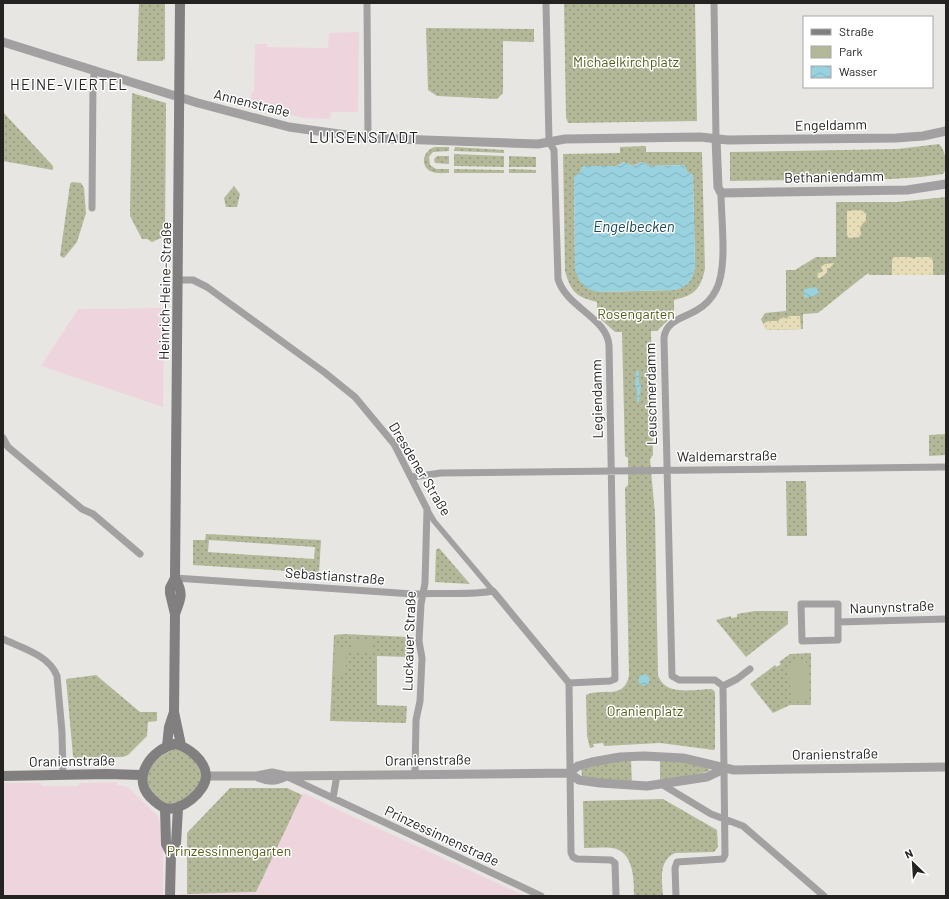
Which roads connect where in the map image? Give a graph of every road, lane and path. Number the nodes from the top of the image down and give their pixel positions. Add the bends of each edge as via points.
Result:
1 (180, 3) edge
2 (367, 3) edge
3 (546, 3) edge
4 (714, 3) edge
5 (3, 42) edge
6 (95, 70) junction
7 (180, 98) junction
8 (946, 131) edge
9 (368, 138) junction
10 (716, 139) junction
11 (549, 142) junction
12 (946, 184) edge
13 (721, 193) junction
14 (92, 208) dead end
15 (178, 280) junction
16 (3, 438) edge
17 (946, 467) edge
18 (666, 469) junction
19 (611, 472) junction
20 (412, 477) junction
21 (427, 509) junction
22 (140, 554) dead end
23 (176, 578) junction
24 (493, 591) junction
25 (423, 594) junction
26 (946, 619) edge
27 (838, 622) junction
28 (3, 639) edge
29 (750, 668) dead end
30 (569, 683) junction
31 (722, 686) junction
32 (174, 712) junction
33 (167, 746) junction
34 (181, 746) junction
35 (946, 767) edge
36 (724, 769) junction
37 (569, 773) junction
38 (415, 774) junction
39 (63, 775) junction
40 (142, 775) junction
41 (336, 775) junction
42 (3, 776) edge
43 (206, 776) junction
44 (286, 776) junction
45 (663, 785) junction
46 (333, 798) junction
47 (165, 808) junction
48 (178, 808) junction
49 (724, 819) junction
50 (171, 854) junction
51 (170, 896) edge
52 (541, 896) edge
53 (616, 896) edge
54 (676, 896) edge
55 (824, 896) edge

1 - 7 main road, Heinrich-Heine-Straße
2 - 9 street
3 - 11 street
4 - 10 street
5 - 6 street, Annenstraße
6 - 7 street, Annenstraße
6 - 14 street
7 - 9 street, Annenstraße via 289,127
7 - 15 main road, Heinrich-Heine-Straße
8 - 10 street, Engeldamm via 896,138
9 - 11 street, Annenstraße via 524,144
10 - 11 street via 565,139
10 - 13 street, Leuschnerdamm via 718,187
11 - 19 street, Legiendamm via 554,150 556,271 560,286 564,294 602,328 608,338
12 - 13 street, Bethaniendamm via 907,190
13 - 18 street, Leuschnerdamm via 722,265 718,284 712,296 702,306 674,321 665,333
15 - 20 street, Dresdener Straße via 193,280 207,287 346,389 394,444
15 - 23 main road, Heinrich-Heine-Straße
16 - 22 street via 8,447
17 - 18 street, Waldemarstraße
18 - 19 street, Waldemarstraße
18 - 31 street, Leuschnerdamm via 672,676 679,680 715,680
19 - 20 street, Waldemarstraße via 433,474
19 - 30 street, Legiendamm via 615,678 610,681
20 - 21 street, Dresdener Straße
21 - 24 street, Dresdener Straße via 434,522
21 - 25 street, Luckauer Straße
23 - 25 street, Sebastianstraße
23 - 32 main road, Heinrich-Heine-Straße via 181,589 181,597 175,614
24 - 25 street, Sebastianstraße via 473,595 434,592
24 - 30 street, Dresdener Straße
25 - 38 street, Luckauer Straße
26 - 27 street, Naunynstraße
27 - 27 street, Naunynstraße via 838,604 801,604 802,641 838,640
28 - 39 street via 47,661 54,668 57,676
29 - 31 street via 737,679
30 - 37 street
31 - 36 street
32 - 33 main road
32 - 34 main road
33 - 34 main road
33 - 40 main road via 150,759
34 - 43 main road via 189,750 200,762
35 - 36 street, Oranienstraße
36 - 37 street, Oranienstraße via 683,758 644,756 587,763
36 - 45 street, Oranienstraße via 707,777
36 - 49 street
37 - 38 street, Oranienstraße
37 - 45 street, Oranienstraße via 579,780 600,783 631,786
37 - 53 street via 573,857 608,859 615,863
38 - 41 street, Oranienstraße
39 - 40 main road, Oranienstraße
39 - 42 main road, Oranienstraße
40 - 47 main road via 147,793
41 - 44 street, Oranienstraße
41 - 46 street
43 - 44 street, Oranienstraße via 257,776 272,773
43 - 48 main road via 198,792
44 - 46 street, Prinzessinnenstraße
45 - 49 street
46 - 52 street, Prinzessinnenstraße
47 - 48 main road
47 - 50 main road via 166,844
48 - 50 main road via 176,844
49 - 54 street via 724,858 677,862
49 - 55 street via 742,826
50 - 51 main road

